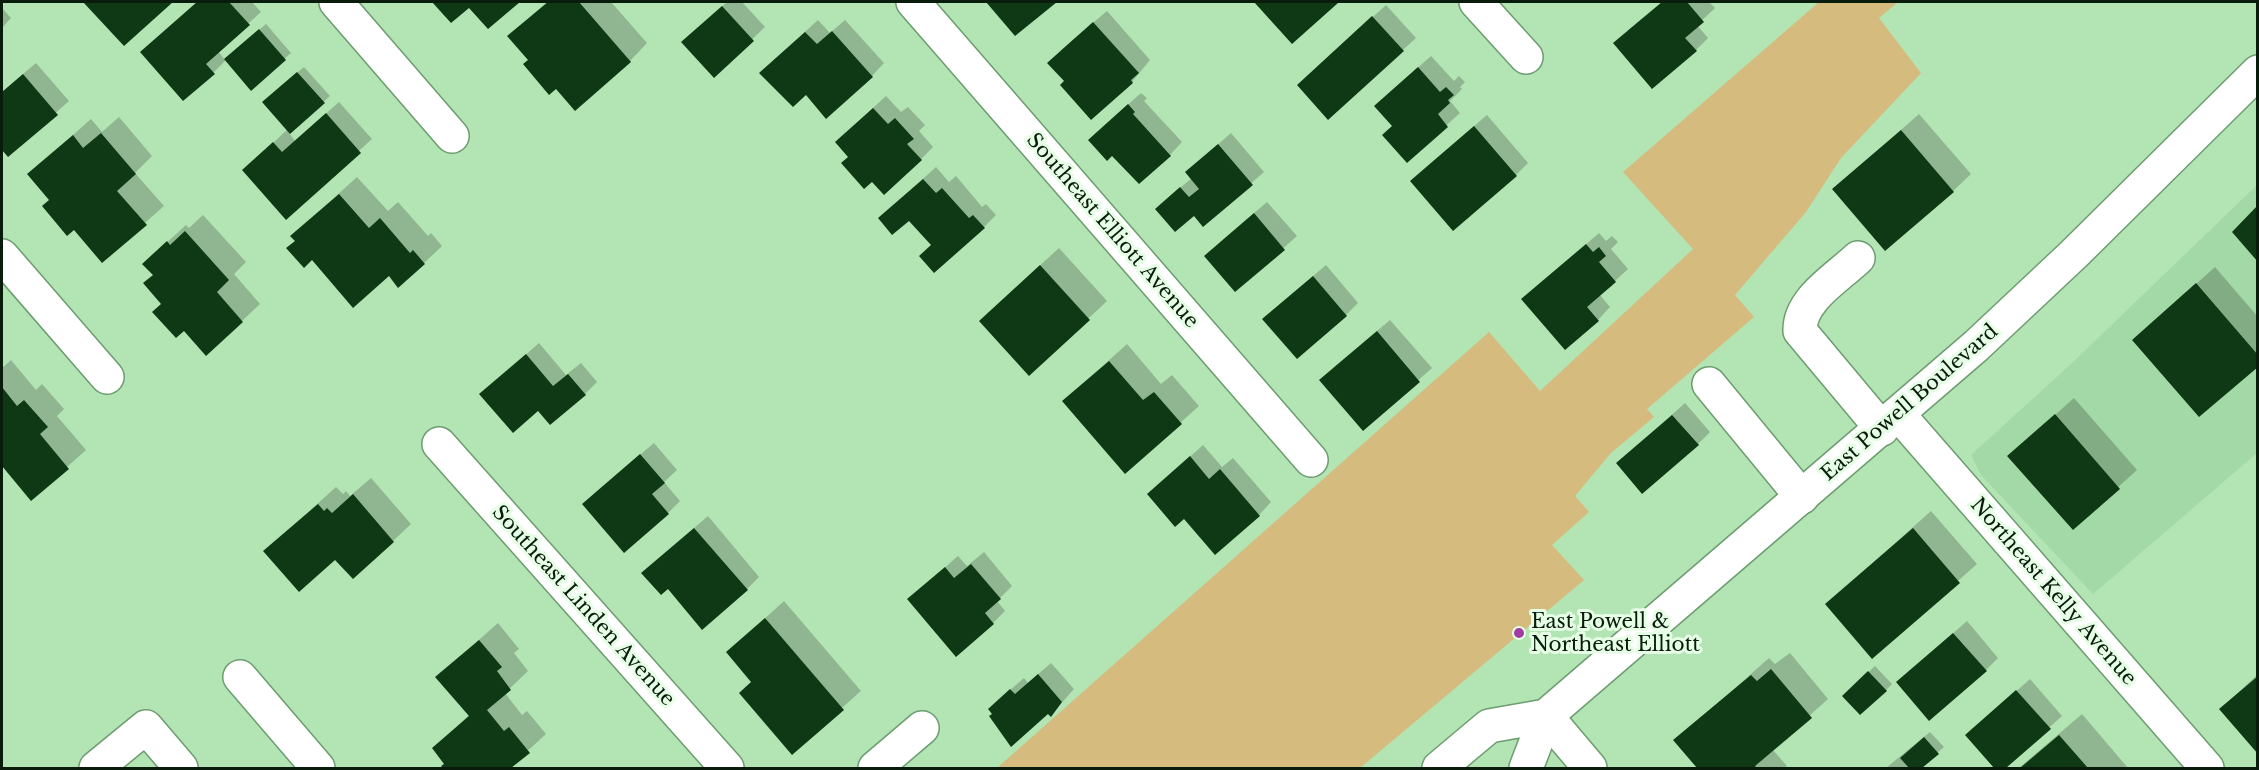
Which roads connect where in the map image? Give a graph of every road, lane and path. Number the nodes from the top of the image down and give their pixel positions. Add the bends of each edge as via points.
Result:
1 (336, 2) edge
2 (913, 2) edge
3 (1476, 2) edge
4 (1526, 57) dead end
5 (2258, 72) edge
6 (452, 136) dead end
7 (2, 256) edge
8 (1858, 258) dead end
9 (107, 377) dead end
10 (1709, 384) dead end
11 (1891, 422) junction
12 (439, 444) dead end
13 (1311, 460) dead end
14 (1803, 497) junction
15 (240, 676) dead end
16 (1545, 716) junction
17 (922, 728) dead end
18 (96, 768) edge
19 (181, 768) edge
20 (318, 768) edge
21 (727, 768) edge
22 (875, 768) edge
23 (1439, 768) edge
24 (1526, 768) edge
25 (1590, 768) edge
26 (2207, 768) edge

1 - 6 street
2 - 13 street, Southeast Elliott Avenue
3 - 4 street
5 - 11 street, East Powell Boulevard via 2074,255
7 - 9 street
8 - 11 street, Northeast Kelly Avenue via 1808,304 1800,318 1800,331
10 - 14 street
11 - 14 street, East Powell Boulevard
11 - 26 street, Northeast Kelly Avenue
12 - 21 street, Southeast Linden Avenue
14 - 16 street, East Powell Boulevard
15 - 20 street
16 - 23 street via 1489,726
16 - 24 street, East Powell Boulevard
16 - 25 street
17 - 22 street
18 - 19 street via 146,727

